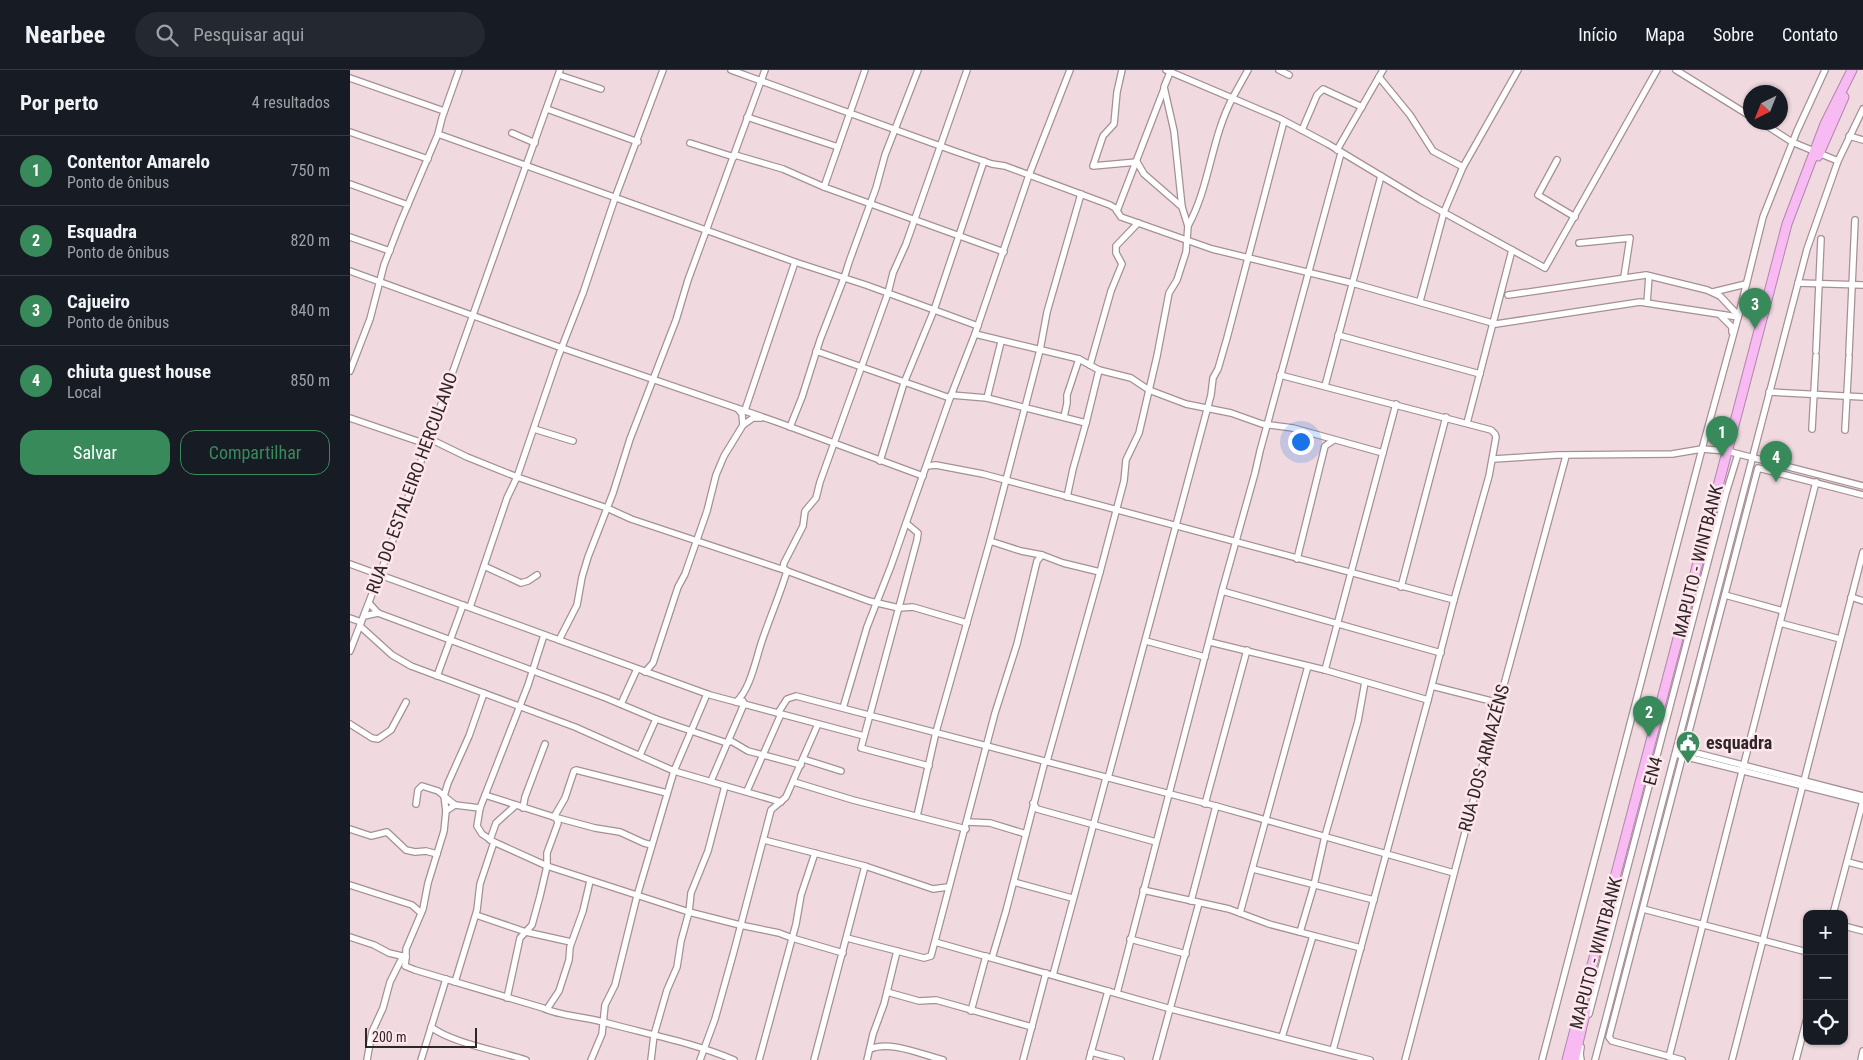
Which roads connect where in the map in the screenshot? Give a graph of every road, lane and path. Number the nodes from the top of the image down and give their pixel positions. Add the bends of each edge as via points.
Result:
1 (459, 70) edge
2 (663, 70) edge
3 (731, 70) edge
4 (765, 70) edge
5 (865, 70) edge
6 (918, 70) edge
7 (967, 70) edge
8 (1070, 70) edge
9 (1122, 70) edge
10 (1169, 70) edge
11 (1248, 70) edge
12 (1278, 70) edge
13 (1518, 70) edge
14 (1657, 70) edge
15 (1676, 70) edge
16 (1825, 70) edge
17 (1852, 70) edge
18 (1858, 70) edge
19 (1379, 72) edge
20 (559, 73) edge
21 (1289, 75) dead end
22 (350, 78) edge
23 (760, 81) junction
24 (1164, 87) junction
25 (602, 89) dead end
26 (1233, 97) junction
27 (1362, 107) junction
28 (547, 109) junction
29 (1863, 109) edge
30 (444, 111) junction
31 (1743, 112) edge
32 (851, 113) junction
33 (747, 117) junction
34 (901, 117) junction
35 (1284, 121) junction
36 (895, 129) junction
37 (1302, 130) junction
38 (1773, 130) edge
39 (350, 132) edge
40 (905, 132) junction
41 (512, 133) dead end
42 (438, 134) junction
43 (1849, 136) junction
44 (1863, 140) edge
45 (638, 142) junction
46 (1792, 142) junction
47 (535, 143) junction
48 (690, 143) dead end
49 (941, 146) junction
50 (838, 147) junction
51 (1339, 152) junction
52 (1817, 152) junction
53 (734, 156) junction
54 (428, 159) junction
55 (1557, 160) dead end
56 (984, 161) junction
57 (1838, 161) junction
58 (1136, 162) junction
59 (527, 165) junction
60 (1463, 167) junction
61 (1030, 176) junction
62 (1381, 176) junction
63 (350, 184) edge
64 (824, 187) junction
65 (1081, 194) junction
66 (615, 198) junction
67 (870, 204) junction
68 (408, 205) junction
69 (1182, 208) junction
70 (1117, 211) junction
71 (1444, 212) junction
72 (1575, 217) junction
73 (914, 220) junction
74 (1855, 220) dead end
75 (1138, 223) junction
76 (1188, 226) junction
77 (707, 231) junction
78 (350, 237) edge
79 (960, 237) junction
80 (1821, 238) dead end
81 (1187, 241) junction
82 (1579, 243) dead end
83 (1512, 250) junction
84 (390, 251) junction
85 (1004, 252) junction
86 (1248, 258) junction
87 (795, 262) junction
88 (350, 271) edge
89 (1309, 273) junction
90 (1649, 276) junction
91 (1624, 277) junction
92 (844, 278) junction
93 (380, 282) junction
94 (1352, 283) junction
95 (1798, 283) junction
96 (1819, 283) junction
97 (1746, 284) junction
98 (1851, 284) junction
99 (1863, 285) edge
100 (1713, 292) junction
101 (888, 293) junction
102 (1508, 295) dead end
103 (1420, 301) junction
104 (1647, 303) junction
105 (934, 310) junction
106 (474, 315) junction
107 (1720, 315) junction
108 (1739, 316) junction
109 (1493, 323) junction
110 (978, 326) junction
111 (975, 334) junction
112 (1338, 335) junction
113 (1733, 336) junction
114 (1001, 342) junction
115 (562, 348) junction
116 (1040, 350) junction
117 (816, 351) junction
118 (1079, 359) junction
119 (1090, 366) junction
120 (862, 368) junction
121 (350, 369) edge
122 (1099, 370) junction
123 (1480, 374) junction
124 (1280, 375) junction
125 (654, 379) junction
126 (904, 383) junction
127 (1325, 386) junction
128 (1149, 390) junction
129 (1769, 392) junction
130 (1814, 395) junction
131 (950, 396) junction
132 (1847, 396) junction
133 (1863, 397) edge
134 (987, 398) junction
135 (1396, 404) junction
136 (1025, 407) junction
137 (738, 408) junction
138 (1207, 409) junction
139 (745, 410) junction
140 (765, 417) junction
141 (1064, 417) junction
142 (1446, 417) junction
143 (350, 418) edge
144 (1086, 423) junction
145 (1467, 423) junction
146 (743, 425) junction
147 (1267, 425) junction
148 (790, 427) junction
149 (534, 429) junction
150 (1812, 429) dead end
151 (1846, 430) dead end
152 (1319, 436) junction
153 (1334, 440) junction
154 (427, 441) junction
155 (573, 441) dead end
156 (835, 444) junction
157 (1325, 446) junction
158 (1702, 449) junction
159 (1383, 453) junction
160 (1732, 453) junction
161 (931, 454) junction
162 (1566, 456) junction
163 (1752, 458) junction
164 (1493, 459) junction
165 (880, 461) junction
166 (936, 465) junction
167 (927, 466) junction
168 (923, 476) junction
169 (517, 477) junction
170 (1005, 481) junction
171 (1816, 482) junction
172 (1863, 486) edge
173 (1863, 495) edge
174 (1067, 497) junction
175 (607, 508) junction
176 (1115, 510) junction
177 (906, 523) junction
178 (1176, 526) junction
179 (695, 541) junction
180 (990, 541) junction
181 (1236, 542) junction
182 (1863, 552) edge
183 (1035, 553) junction
184 (1042, 555) junction
185 (1297, 559) junction
186 (1037, 561) junction
187 (350, 564) edge
188 (484, 566) junction
189 (787, 571) junction
190 (1100, 572) junction
191 (1351, 574) junction
192 (380, 575) junction
193 (537, 575) dead end
194 (1401, 587) junction
195 (1222, 591) junction
196 (1725, 595) junction
197 (1851, 597) junction
198 (902, 598) junction
199 (1454, 600) junction
200 (1863, 601) edge
201 (369, 603) junction
202 (877, 603) junction
203 (463, 605) junction
204 (470, 607) junction
205 (912, 607) junction
206 (899, 608) junction
207 (1783, 611) junction
208 (378, 613) junction
209 (364, 616) junction
210 (350, 618) edge
211 (967, 623) junction
212 (1338, 623) junction
213 (1780, 623) junction
214 (361, 624) junction
215 (544, 634) junction
216 (1840, 639) junction
217 (559, 640) junction
218 (1146, 640) junction
219 (450, 641) junction
220 (1210, 642) junction
221 (1247, 650) junction
222 (350, 651) edge
223 (1441, 653) junction
224 (1205, 657) junction
225 (654, 663) junction
226 (1308, 666) junction
227 (637, 669) junction
228 (1325, 670) junction
229 (533, 671) junction
230 (645, 672) junction
231 (655, 675) junction
232 (437, 676) junction
233 (1365, 682) junction
234 (1432, 686) junction
235 (484, 693) junction
236 (707, 694) junction
237 (743, 696) junction
238 (844, 700) junction
239 (1428, 700) junction
240 (406, 702) dead end
241 (736, 702) junction
242 (1499, 703) junction
243 (620, 704) junction
244 (744, 704) junction
245 (520, 706) junction
246 (835, 706) junction
247 (843, 708) junction
248 (779, 714) junction
249 (870, 714) junction
250 (656, 719) junction
251 (350, 724) edge
252 (818, 724) junction
253 (692, 731) junction
254 (936, 732) junction
255 (864, 736) junction
256 (727, 743) junction
257 (545, 744) dead end
258 (987, 746) junction
259 (1676, 750) junction
260 (1683, 752) junction
261 (640, 755) junction
262 (763, 755) junction
263 (1046, 761) junction
264 (802, 762) junction
265 (929, 766) junction
266 (665, 767) junction
267 (1744, 768) junction
268 (674, 771) junction
269 (841, 771) dead end
270 (1094, 774) junction
271 (1107, 778) junction
272 (671, 781) junction
273 (710, 782) junction
274 (794, 782) junction
275 (1804, 783) junction
276 (725, 786) junction
277 (1102, 788) junction
278 (747, 791) junction
279 (667, 793) junction
280 (1168, 794) junction
281 (485, 795) junction
282 (444, 796) junction
283 (1863, 796) edge
284 (1863, 801) edge
285 (781, 802) junction
286 (1033, 803) junction
287 (416, 804) dead end
288 (1205, 804) junction
289 (455, 805) junction
290 (516, 805) junction
291 (1216, 806) junction
292 (480, 808) junction
293 (524, 808) junction
294 (1037, 809) junction
295 (446, 811) junction
296 (1031, 813) junction
297 (917, 816) junction
298 (558, 817) junction
299 (1265, 820) junction
300 (1093, 824) junction
301 (966, 826) junction
302 (350, 829) edge
303 (1026, 834) junction
304 (1325, 836) junction
305 (764, 840) junction
306 (492, 841) junction
307 (1156, 842) junction
308 (652, 844) junction
309 (815, 853) junction
310 (437, 854) junction
311 (1387, 854) junction
312 (1848, 862) junction
313 (547, 866) junction
314 (865, 866) junction
315 (1863, 866) edge
316 (1253, 869) junction
317 (1454, 873) junction
318 (590, 881) junction
319 (1014, 882) junction
320 (350, 885) edge
321 (1314, 885) junction
322 (948, 886) junction
323 (933, 889) junction
324 (1143, 890) junction
325 (637, 896) junction
326 (1072, 898) junction
327 (945, 899) junction
328 (1191, 900) junction
329 (1374, 900) junction
330 (1199, 903) junction
331 (1643, 909) junction
332 (1834, 910) edge
333 (689, 912) junction
334 (421, 913) junction
335 (1240, 913) junction
336 (476, 915) junction
337 (740, 925) junction
338 (1702, 925) junction
339 (1848, 927) edge
340 (1863, 931) edge
341 (526, 932) junction
342 (1300, 932) junction
343 (1313, 936) junction
344 (792, 938) junction
345 (847, 938) junction
346 (350, 939) edge
347 (1130, 939) junction
348 (1764, 941) junction
349 (571, 942) junction
350 (935, 942) junction
351 (1361, 948) junction
352 (897, 951) junction
353 (1803, 951) edge
354 (843, 952) junction
355 (1186, 954) junction
356 (403, 956) junction
357 (989, 957) junction
358 (1050, 974) junction
359 (446, 979) junction
360 (455, 982) junction
361 (1108, 990) junction
362 (887, 992) junction
363 (1117, 993) junction
364 (507, 998) junction
365 (1171, 1009) junction
366 (547, 1010) junction
367 (971, 1011) junction
368 (604, 1022) junction
369 (431, 1027) junction
370 (1032, 1027) junction
371 (438, 1032) junction
372 (1803, 1033) edge
373 (429, 1034) junction
374 (654, 1035) junction
375 (1282, 1037) junction
376 (873, 1046) junction
377 (705, 1049) junction
378 (1333, 1050) junction
379 (1863, 1051) edge
380 (1092, 1052) junction
381 (1669, 1056) junction
382 (367, 1060) edge
383 (421, 1060) edge
384 (526, 1060) edge
385 (591, 1060) edge
386 (651, 1060) edge
387 (700, 1060) edge
388 (734, 1060) edge
389 (759, 1060) edge
390 (814, 1060) edge
391 (867, 1060) edge
392 (944, 1060) edge
393 (1023, 1060) edge
394 (1089, 1060) edge
395 (1121, 1060) edge
396 (1156, 1060) edge
397 (1370, 1060) edge
398 (1405, 1060) edge
399 (1543, 1060) edge
400 (1567, 1060) edge
401 (1574, 1060) edge
402 (1581, 1060) edge
403 (1595, 1060) edge
404 (1682, 1060) edge
405 (1732, 1060) edge
406 (1796, 1060) edge
407 (1861, 1060) edge

1 - 30 street
2 - 45 street
3 - 23 street
4 - 23 street
5 - 32 street
6 - 34 street
7 - 49 street
8 - 61 street
9 - 58 street via 1114,124 1103,136 1093,166
10 - 24 street
10 - 26 street
11 - 26 street
12 - 21 street
13 - 60 street
14 - 72 street
15 - 31 street
16 - 46 street
17 - 52 highway, MAPUTO - WINTBANK via 1828,116
18 - 52 highway, MAPUTO - WINTBANK
19 - 27 street
19 - 60 street via 1433,151
20 - 25 street
20 - 28 street, RUA DO ESTALEIRO HERCULANO
22 - 30 street
23 - 32 street
23 - 33 street
24 - 58 street
24 - 69 street via 1174,131
26 - 35 street
26 - 76 street via 1219,130 1196,212
27 - 37 street via 1323,89 1317,95
27 - 51 street
28 - 45 street
28 - 47 street, RUA DO ESTALEIRO HERCULANO
29 - 43 street
30 - 42 street
32 - 36 street
32 - 50 street
33 - 50 street
33 - 53 street
34 - 36 street
34 - 40 street
35 - 37 street
35 - 86 street
36 - 40 street
36 - 67 street
37 - 51 street
38 - 46 street
39 - 54 street
40 - 49 street
41 - 47 street
42 - 54 street
42 - 59 street
43 - 44 street
43 - 57 street
45 - 66 street
46 - 52 street
46 - 97 street via 1763,217
47 - 59 street, RUA DO ESTALEIRO HERCULANO
48 - 53 street
49 - 56 street
49 - 73 street
50 - 64 street
51 - 62 street
51 - 89 street
52 - 57 street
52 - 160 highway, MAPUTO - WINTBANK via 1787,224
53 - 64 street via 783,169
53 - 77 street
54 - 68 street
55 - 72 street via 1538,195
56 - 61 street
56 - 79 street
57 - 95 street
58 - 69 street via 1144,174
58 - 70 street
59 - 66 street
59 - 106 street, RUA DO ESTALEIRO HERCULANO
60 - 71 street
61 - 65 street
61 - 85 street
62 - 71 street
62 - 94 street
63 - 68 street
64 - 67 street
65 - 70 street
65 - 116 street via 1047,312
66 - 77 street
66 - 115 street
67 - 73 street
67 - 92 street
68 - 84 street
69 - 76 street
70 - 75 street via 1120,216
71 - 83 street
71 - 103 street
72 - 83 street via 1547,267
73 - 79 street
73 - 101 street
74 - 98 street
75 - 81 street
75 - 119 street via 1116,246 1122,264
76 - 81 street
77 - 87 street
77 - 125 street
78 - 84 street
79 - 85 street
79 - 105 street
80 - 96 street
81 - 86 street
81 - 128 street via 1182,269 1169,292
82 - 91 street via 1630,238
83 - 109 street
84 - 93 street
85 - 110 street
86 - 89 street
86 - 138 street via 1218,369 1212,378
87 - 92 street
87 - 139 street
88 - 93 street
89 - 94 street
89 - 124 street
90 - 91 street
90 - 100 street
90 - 104 street
91 - 102 street
92 - 101 street
92 - 117 street
93 - 106 street
93 - 121 street via 370,319
94 - 103 street
94 - 112 street
95 - 96 street
95 - 129 street
96 - 98 street
96 - 130 street
97 - 100 street
97 - 108 street
98 - 99 street
98 - 132 street
100 - 108 street
101 - 105 street
101 - 120 street
103 - 109 street
104 - 107 street
104 - 109 street
105 - 110 street
105 - 126 street
106 - 115 street
106 - 154 street, RUA DO ESTALEIRO HERCULANO
107 - 108 street
107 - 113 street via 1732,327
108 - 113 street
109 - 123 street
110 - 111 street
111 - 114 street
111 - 131 street
112 - 123 street
112 - 127 street
113 - 158 street
114 - 116 street
114 - 134 street
115 - 125 street
115 - 149 street
116 - 118 street
116 - 136 street
117 - 120 street
117 - 148 street
118 - 119 street
118 - 141 street via 1067,395
119 - 122 street
120 - 126 street
120 - 156 street
122 - 128 street via 1131,378
122 - 144 street
123 - 145 street
124 - 127 street
124 - 147 street
125 - 137 street
125 - 175 street
126 - 131 street
126 - 165 street
127 - 135 street
128 - 138 street
128 - 176 street via 1137,438 1126,460 1124,481
129 - 130 street
129 - 163 street
130 - 132 street
130 - 150 street
131 - 134 street
131 - 161 street
132 - 133 street
132 - 151 street
134 - 136 street
135 - 142 street
135 - 159 street
136 - 141 street
136 - 170 street
137 - 139 street
137 - 146 street
138 - 147 street
138 - 178 street
139 - 140 street
140 - 146 street via 753,418
140 - 148 street
141 - 144 street
142 - 145 street
142 - 194 street
143 - 154 street
144 - 174 street
145 - 164 street via 1495,434
146 - 179 street via 722,460
147 - 152 street via 1285,426
147 - 181 street
148 - 156 street
149 - 155 street
149 - 169 street
152 - 153 street
152 - 157 street
153 - 157 street
153 - 159 street
154 - 169 street
154 - 192 street, RUA DO ESTALEIRO HERCULANO
156 - 165 street
156 - 189 street via 818,494 805,511 803,526 784,563 783,568
157 - 185 street
158 - 160 street
158 - 162 street via 1672,454
158 - 399 street
159 - 191 street
160 - 163 street
160 - 400 highway, MAPUTO - WINTBANK
160 - 401 highway, MAPUTO - WINTBANK
160 - 402 street, EN4 via 1726,493 1630,853 1585,1029
161 - 166 street
161 - 167 street
162 - 164 street
162 - 242 street, RUA DOS ARMAZÉNS
163 - 172 street
163 - 259 street
164 - 199 street
165 - 168 street
166 - 167 street
166 - 170 street
167 - 168 street
168 - 177 street
169 - 175 street
169 - 188 street
170 - 174 street
170 - 180 street
171 - 173 street
171 - 196 street via 1758,468
171 - 207 street
174 - 176 street
175 - 179 street
175 - 217 street via 585,567 578,605
176 - 178 street
176 - 190 street
177 - 198 street via 916,530 918,536
177 - 202 street
178 - 181 street
178 - 218 street
179 - 189 street
179 - 225 street
180 - 183 street via 1021,552
180 - 211 street
181 - 185 street
181 - 195 street
182 - 197 street
183 - 184 street
183 - 186 street
184 - 186 street
184 - 190 street
185 - 191 street
186 - 258 street
187 - 192 street
188 - 193 street via 521,583
188 - 204 street
189 - 202 street
189 - 237 street
190 - 263 street
191 - 194 street
191 - 212 street
192 - 201 street, RUA DO ESTALEIRO HERCULANO
192 - 203 street
194 - 199 street
195 - 212 street
195 - 220 street
196 - 207 street
196 - 260 street
197 - 200 street
197 - 216 street
198 - 205 street
198 - 206 street
199 - 223 street
201 - 208 street
201 - 209 street, RUA DO ESTALEIRO HERCULANO
202 - 206 street
202 - 238 street
203 - 204 street
203 - 219 street
204 - 215 street
205 - 206 street
205 - 211 street
206 - 249 street
207 - 213 street
208 - 209 street
208 - 219 street
209 - 214 street, RUA DO ESTALEIRO HERCULANO
210 - 214 street
211 - 254 street
212 - 223 street
212 - 228 street
213 - 216 street
213 - 267 street
214 - 222 street, RUA DO ESTALEIRO HERCULANO
214 - 232 street via 398,659
215 - 217 street
215 - 229 street
216 - 275 street
217 - 227 street
218 - 224 street
218 - 271 street
219 - 229 street
219 - 232 street
220 - 221 street
220 - 224 street
221 - 226 street
221 - 288 street
223 - 234 street
224 - 280 street
225 - 230 street
225 - 231 street
226 - 228 street
226 - 299 street
227 - 230 street
227 - 243 street
228 - 233 street
229 - 243 street
229 - 245 street
230 - 231 street
231 - 236 street
232 - 235 street
233 - 239 street
233 - 304 street via 1358,721
234 - 239 street
234 - 242 street
235 - 245 street
235 - 282 street
236 - 241 street
236 - 253 street
237 - 241 street
237 - 244 street
238 - 246 street
238 - 247 street
239 - 311 street
240 - 251 street via 391,730 378,739
241 - 244 street
242 - 317 street, RUA DOS ARMAZÉNS
243 - 250 street
244 - 248 street
244 - 256 street
245 - 261 street
245 - 281 street
246 - 247 street
246 - 248 street via 793,696 787,699
247 - 249 street
248 - 252 street
248 - 262 street
249 - 254 street
249 - 255 street
250 - 253 street
250 - 261 street
252 - 255 street
252 - 264 street
253 - 256 street
253 - 268 street
254 - 258 street
254 - 265 street
255 - 265 street via 861,748
256 - 262 street via 732,741 748,751
256 - 273 street
257 - 293 street
258 - 263 street
258 - 301 street
259 - 260 street
259 - 403 street
260 - 267 street
260 - 331 street
261 - 266 street
262 - 264 street
262 - 278 street
263 - 270 street
263 - 286 street
264 - 269 street
264 - 274 street
265 - 297 street
266 - 268 street
266 - 272 street
267 - 275 street
267 - 338 street
268 - 272 street
268 - 273 street
270 - 271 street
270 - 277 street
271 - 277 street
271 - 280 street
272 - 279 street
273 - 276 street
274 - 285 street
274 - 297 street
275 - 283 street
275 - 284 street
275 - 348 street
276 - 278 street
276 - 333 street via 708,851 691,893
277 - 300 street
278 - 285 street
279 - 298 street via 576,770
279 - 308 street
280 - 288 street
280 - 307 street
281 - 290 street
281 - 292 street
282 - 287 street via 422,786 418,790
282 - 289 street
282 - 295 street
284 - 312 street
285 - 305 street via 771,810
286 - 294 street
286 - 296 street
288 - 291 street
289 - 292 street
289 - 295 street
290 - 293 street
290 - 306 street via 496,823
291 - 299 street
291 - 328 street
292 - 306 street via 477,826
293 - 298 street
294 - 296 street
294 - 300 street
295 - 310 street
296 - 303 street
297 - 301 street
298 - 308 street via 620,832
298 - 313 street
299 - 304 street
299 - 316 street
300 - 307 street
300 - 326 street
301 - 303 street via 990,823
301 - 322 street
302 - 310 street via 371,836 387,832 406,850
303 - 319 street
304 - 311 street
304 - 321 street
305 - 309 street
305 - 337 street
306 - 313 street
306 - 336 street via 480,884
307 - 324 street
308 - 325 street
309 - 314 street
309 - 344 street via 801,895
310 - 334 street
311 - 317 street
311 - 329 street
312 - 315 street
312 - 332 street
313 - 318 street
313 - 341 street via 532,924
314 - 323 street
314 - 345 street
316 - 321 street
316 - 335 street
317 - 398 street, RUA DOS ARMAZÉNS
318 - 325 street
318 - 349 street
319 - 326 street
319 - 357 street
320 - 334 street via 407,903
321 - 329 street
321 - 342 street
322 - 323 street
322 - 327 street
323 - 327 street
324 - 328 street
324 - 347 street
325 - 333 street
325 - 368 street via 615,986 605,1005
326 - 358 street
327 - 350 street
328 - 330 street
329 - 351 street
330 - 335 street
330 - 355 street
331 - 338 street
331 - 381 street via 1610,1037
333 - 337 street
333 - 374 street via 677,967
334 - 356 street
335 - 342 street
336 - 341 street
336 - 360 street
337 - 344 street via 779,932
337 - 377 street
338 - 348 street
338 - 381 street
339 - 340 street
341 - 349 street
341 - 364 street via 520,938
342 - 343 street
343 - 351 street
343 - 375 street
344 - 354 street
344 - 389 street
345 - 352 street
345 - 354 street
346 - 356 street
347 - 355 street
347 - 363 street
348 - 353 street
348 - 405 street
349 - 366 street via 559,991
350 - 352 street via 932,954 927,958
350 - 357 street
351 - 378 street
352 - 362 street
354 - 390 street
355 - 365 street
356 - 359 street via 405,966
356 - 382 street via 374,1026
357 - 358 street
357 - 367 street
358 - 361 street
358 - 370 street
359 - 360 street
359 - 369 street
360 - 364 street
361 - 363 street
361 - 380 street
362 - 367 street via 919,1001 936,1000
362 - 376 street
363 - 365 street
364 - 366 street
365 - 375 street
365 - 396 street
366 - 368 street
367 - 370 street
368 - 374 street
368 - 385 street
369 - 371 street
369 - 373 street
370 - 393 street
371 - 373 street
371 - 384 street
372 - 406 street
373 - 383 street
374 - 377 street
374 - 386 street
375 - 378 street
376 - 391 street
376 - 392 street via 897,1048
377 - 387 street
377 - 388 street
378 - 397 street
379 - 407 street
380 - 394 street
380 - 395 street
381 - 404 street

